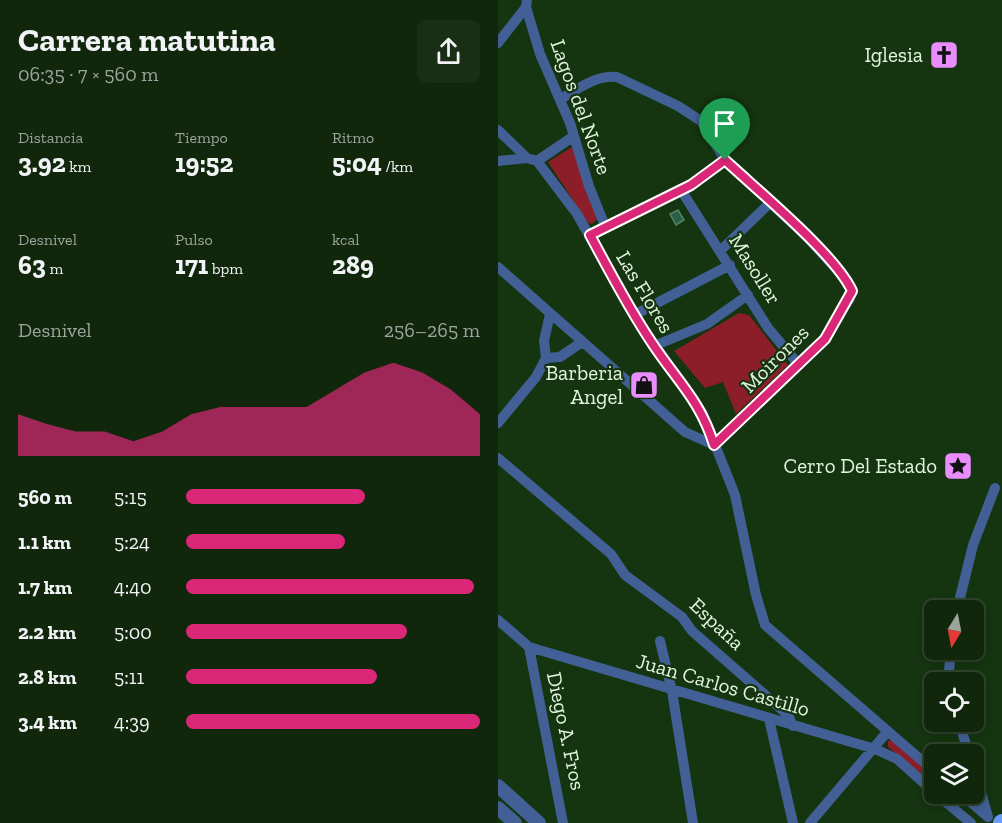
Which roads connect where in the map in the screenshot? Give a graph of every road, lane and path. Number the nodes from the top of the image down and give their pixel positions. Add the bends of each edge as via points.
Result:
1 (526, 3) edge
2 (498, 43) edge
3 (561, 99) junction
4 (498, 130) edge
5 (574, 136) junction
6 (532, 160) junction
7 (725, 160) junction
8 (498, 161) edge
9 (681, 190) junction
10 (770, 203) junction
11 (605, 226) junction
12 (590, 235) junction
13 (721, 250) junction
14 (730, 265) junction
15 (498, 267) edge
16 (748, 295) junction
17 (550, 314) junction
18 (634, 315) junction
19 (582, 342) junction
20 (654, 346) junction
21 (546, 358) junction
22 (800, 365) junction
23 (498, 423) edge
24 (714, 445) junction
25 (498, 458) edge
26 (995, 488) dead end
27 (959, 600) edge
28 (498, 620) edge
29 (660, 641) dead end
30 (529, 648) junction
31 (672, 691) junction
32 (768, 719) junction
33 (793, 726) junction
34 (888, 731) junction
35 (875, 749) junction
36 (924, 762) edge
37 (924, 783) edge
38 (498, 786) edge
39 (984, 792) edge
40 (948, 804) edge
41 (974, 804) edge
42 (498, 808) edge
43 (997, 821) edge
44 (515, 823) edge
45 (539, 823) edge
46 (563, 823) edge
47 (693, 823) edge
48 (793, 823) edge
49 (810, 823) edge
50 (971, 823) edge

1 - 2 street
1 - 3 street, Lagos del Norte via 540,54
3 - 5 street, Lagos del Norte
3 - 7 street via 593,80 616,77 701,121
4 - 6 street, Las Flores
5 - 6 street
5 - 11 street, Lagos del Norte
6 - 8 street
6 - 12 street, Las Flores
7 - 9 street
7 - 10 street
9 - 11 street
9 - 13 street, Masoller
10 - 13 street
10 - 22 street, Moirones via 838,270 852,291 825,339
11 - 12 street
12 - 18 street, Las Flores
13 - 14 street, Masoller
14 - 16 street, Masoller
14 - 18 street
15 - 17 street
16 - 20 street via 707,324
16 - 22 street, Masoller via 768,328
17 - 19 street
17 - 21 street via 544,340
18 - 20 street, Las Flores
19 - 21 street via 560,357
19 - 24 street via 685,432
20 - 24 street, Las Flores via 690,392
21 - 23 street via 536,377
22 - 24 street, Moirones
24 - 34 street, Las Flores via 735,495 765,625
25 - 33 street, España via 611,554 625,574 682,617 692,631 788,715
26 - 27 street via 973,545
28 - 30 street, Juan Carlos Castillo
29 - 31 street
30 - 31 street, Juan Carlos Castillo
30 - 46 street, Diego A. Fros
31 - 32 street, Juan Carlos Castillo
31 - 47 street
32 - 33 street, Juan Carlos Castillo
32 - 48 street
33 - 35 street, Juan Carlos Castillo
34 - 35 street
34 - 36 street
35 - 37 street, Juan Carlos Castillo via 897,759
35 - 49 street
38 - 45 street
39 - 43 street
40 - 50 street, Juan Carlos Castillo
41 - 43 street
42 - 44 street

